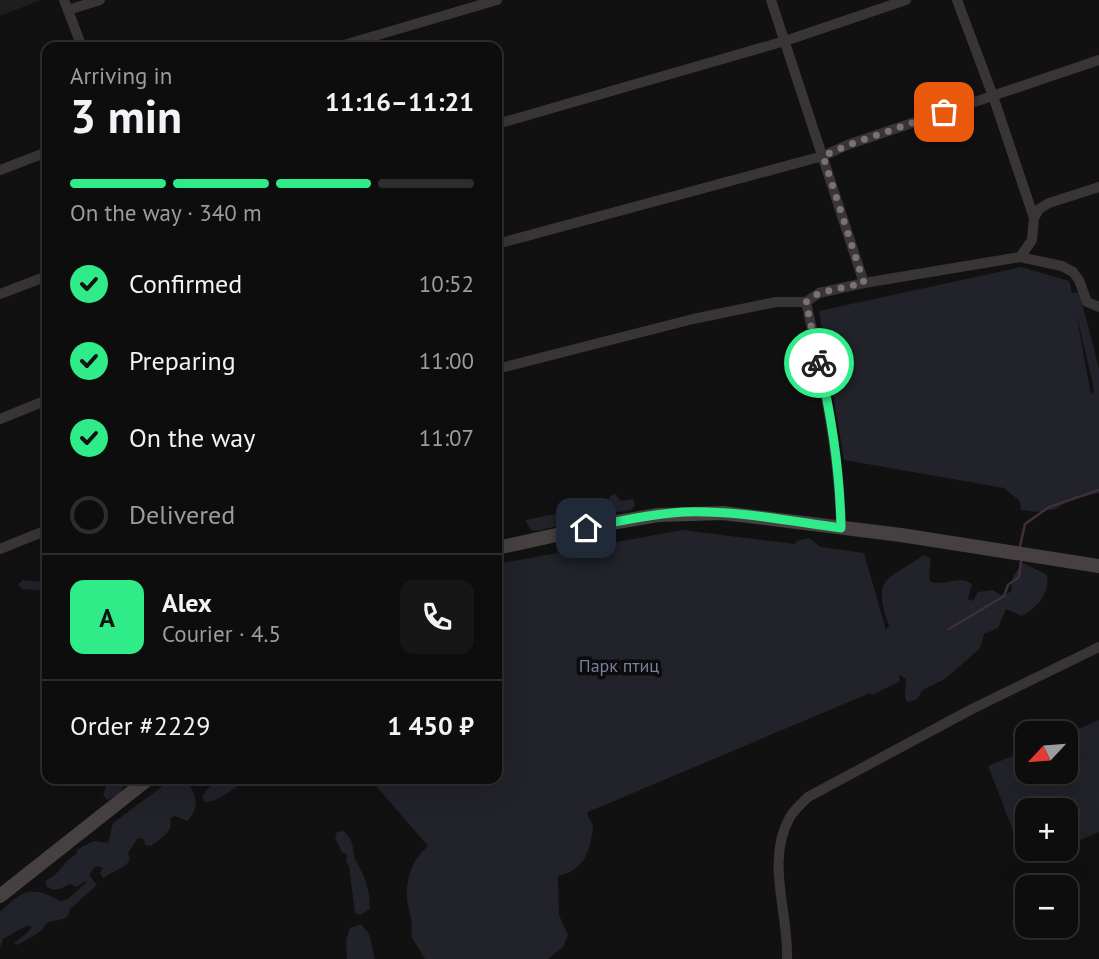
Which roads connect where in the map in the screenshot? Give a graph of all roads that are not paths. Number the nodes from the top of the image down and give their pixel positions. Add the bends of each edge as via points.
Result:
1 (100, 0) edge
2 (497, 0) edge
3 (771, 0) edge
4 (906, 0) edge
5 (957, 0) edge
6 (66, 5) edge
7 (785, 41) junction
8 (80, 42) edge
9 (354, 42) edge
10 (1099, 60) edge
11 (993, 96) junction
12 (502, 123) edge
13 (42, 154) edge
14 (823, 156) junction
15 (0, 170) edge
16 (1099, 187) edge
17 (1034, 218) junction
18 (502, 243) edge
19 (1020, 257) junction
20 (42, 278) edge
21 (864, 283) junction
22 (0, 295) edge
23 (806, 302) junction
24 (1099, 307) edge
25 (502, 368) edge
26 (42, 402) edge
27 (0, 419) edge
28 (841, 528) junction
29 (42, 532) edge
30 (502, 547) edge
31 (0, 549) edge
32 (1099, 566) edge
33 (1099, 647) edge
34 (142, 784) edge
35 (0, 896) edge
36 (787, 959) edge

1 - 6 street
2 - 9 street
3 - 7 street
4 - 7 street
5 - 11 street
6 - 8 street
7 - 12 street
7 - 14 street
10 - 11 street
11 - 14 street
11 - 17 street
13 - 15 street
14 - 18 street
14 - 21 street
16 - 17 street via 1049,202
17 - 19 street via 1032,240
19 - 21 street
19 - 24 street via 1073,272 1087,302
20 - 22 street
21 - 23 street via 819,293
23 - 25 street via 776,302 693,319
23 - 28 street via 831,417
26 - 27 street
28 - 30 main road via 684,512
28 - 32 main road
29 - 31 street
33 - 36 street via 808,797 790,816 781,839 779,884
34 - 35 main road

